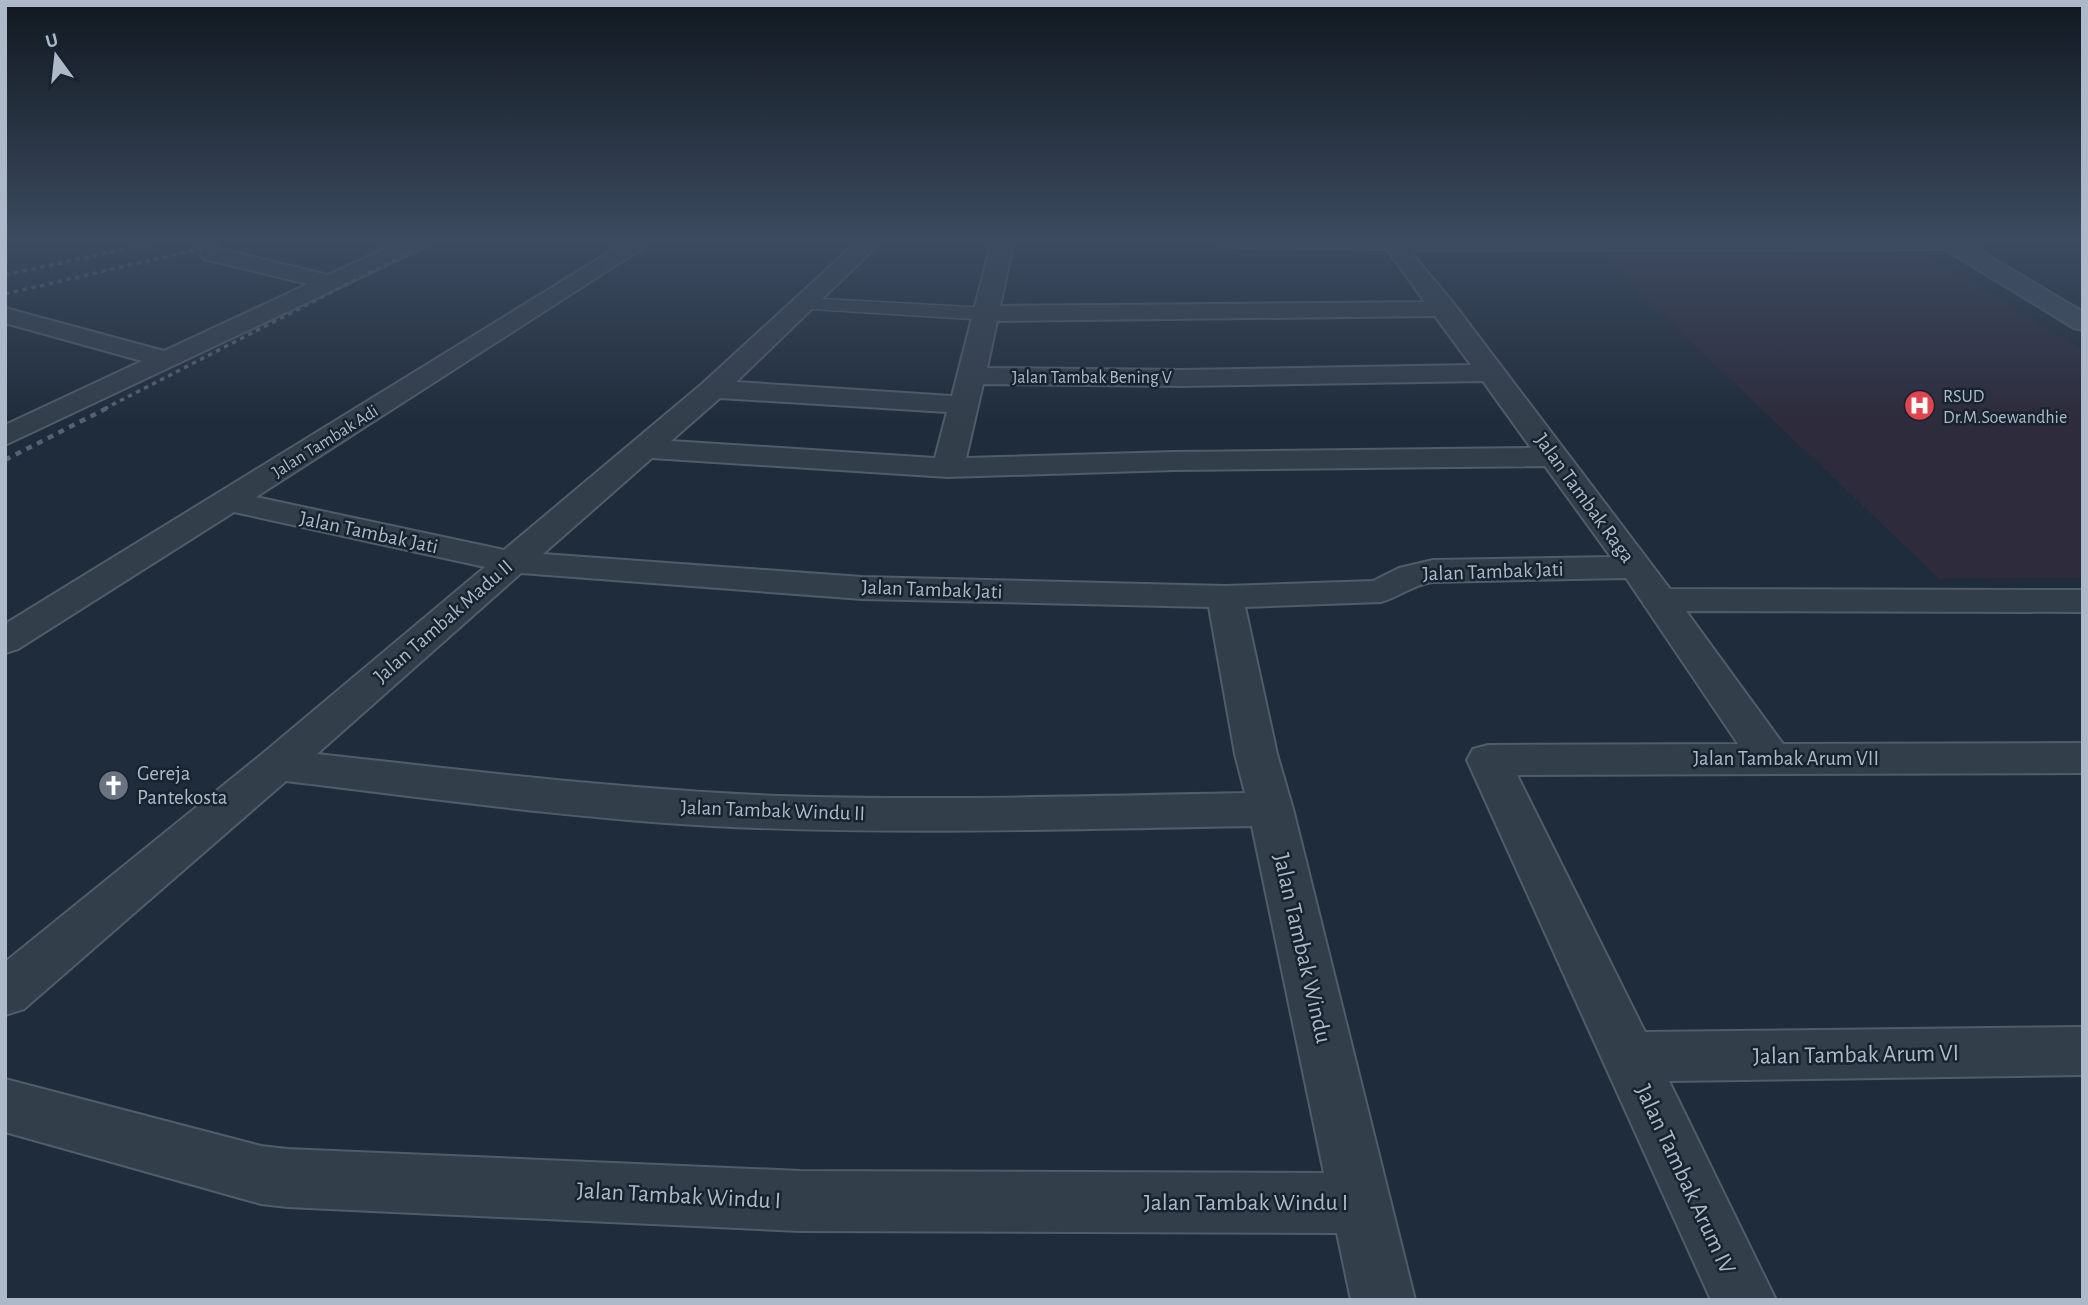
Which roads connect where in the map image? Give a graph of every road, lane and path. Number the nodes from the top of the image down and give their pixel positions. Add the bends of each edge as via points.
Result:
1 (293, 301) edge
2 (547, 301) edge
3 (806, 301) edge
4 (991, 301) edge
5 (1439, 301) edge
6 (2047, 301) edge
7 (803, 304) junction
8 (1445, 309) junction
9 (5, 314) edge
10 (988, 314) junction
11 (2083, 323) edge
12 (168, 360) junction
13 (1492, 373) junction
14 (972, 376) junction
15 (713, 389) junction
16 (963, 405) junction
17 (13, 427) edge
18 (643, 448) junction
19 (1555, 457) junction
20 (948, 468) junction
21 (229, 501) junction
22 (510, 562) junction
23 (1636, 567) junction
24 (1225, 597) junction
25 (1658, 600) junction
26 (2083, 601) edge
27 (5, 641) edge
28 (1770, 758) junction
29 (2083, 758) edge
30 (1488, 760) joint
31 (277, 765) junction
32 (1271, 809) junction
33 (5, 993) edge
34 (2083, 1051) edge
35 (1629, 1058) junction
36 (5, 1105) edge
37 (1362, 1203) junction
38 (1383, 1300) edge
39 (1744, 1300) edge

1 - 12 street
2 - 21 street, Jalan Tambak Adi
3 - 7 street, Jalan Tambak Madu II
4 - 10 street
5 - 8 street, Jalan Tambak Raga
6 - 11 street
7 - 10 lane
7 - 15 street, Jalan Tambak Madu II
8 - 10 street
8 - 13 street, Jalan Tambak Raga
9 - 12 street
10 - 14 street
12 - 17 street
13 - 14 street, Jalan Tambak Bening V
13 - 19 street, Jalan Tambak Raga
14 - 16 street
15 - 16 street
15 - 18 street, Jalan Tambak Madu II
16 - 20 street
18 - 20 street
18 - 22 street, Jalan Tambak Madu II
19 - 20 street
19 - 23 street, Jalan Tambak Raga
21 - 22 street, Jalan Tambak Jati
21 - 27 street, Jalan Tambak Adi
22 - 24 street, Jalan Tambak Jati via 862,588
22 - 31 street, Jalan Tambak Madu II
23 - 24 street, Jalan Tambak Jati via 1433,571 1397,579 1381,592
23 - 25 street, Jalan Tambak Raga
24 - 32 street, Jalan Tambak Windu
25 - 26 street
25 - 28 street, Jalan Tambak Raga
28 - 29 street, Jalan Tambak Arum VII
28 - 30 street, Jalan Tambak Arum VII
30 - 35 street, Jalan Tambak Arum IV
31 - 32 street, Jalan Tambak Windu II via 710,809 907,815
31 - 33 street, Jalan Tambak Madu II
32 - 37 street, Jalan Tambak Windu
34 - 35 street, Jalan Tambak Arum VI
35 - 39 street, Jalan Tambak Arum IV
36 - 37 street, Jalan Tambak Windu I via 287,1178 800,1201
37 - 38 street, Jalan Tambak Windu

